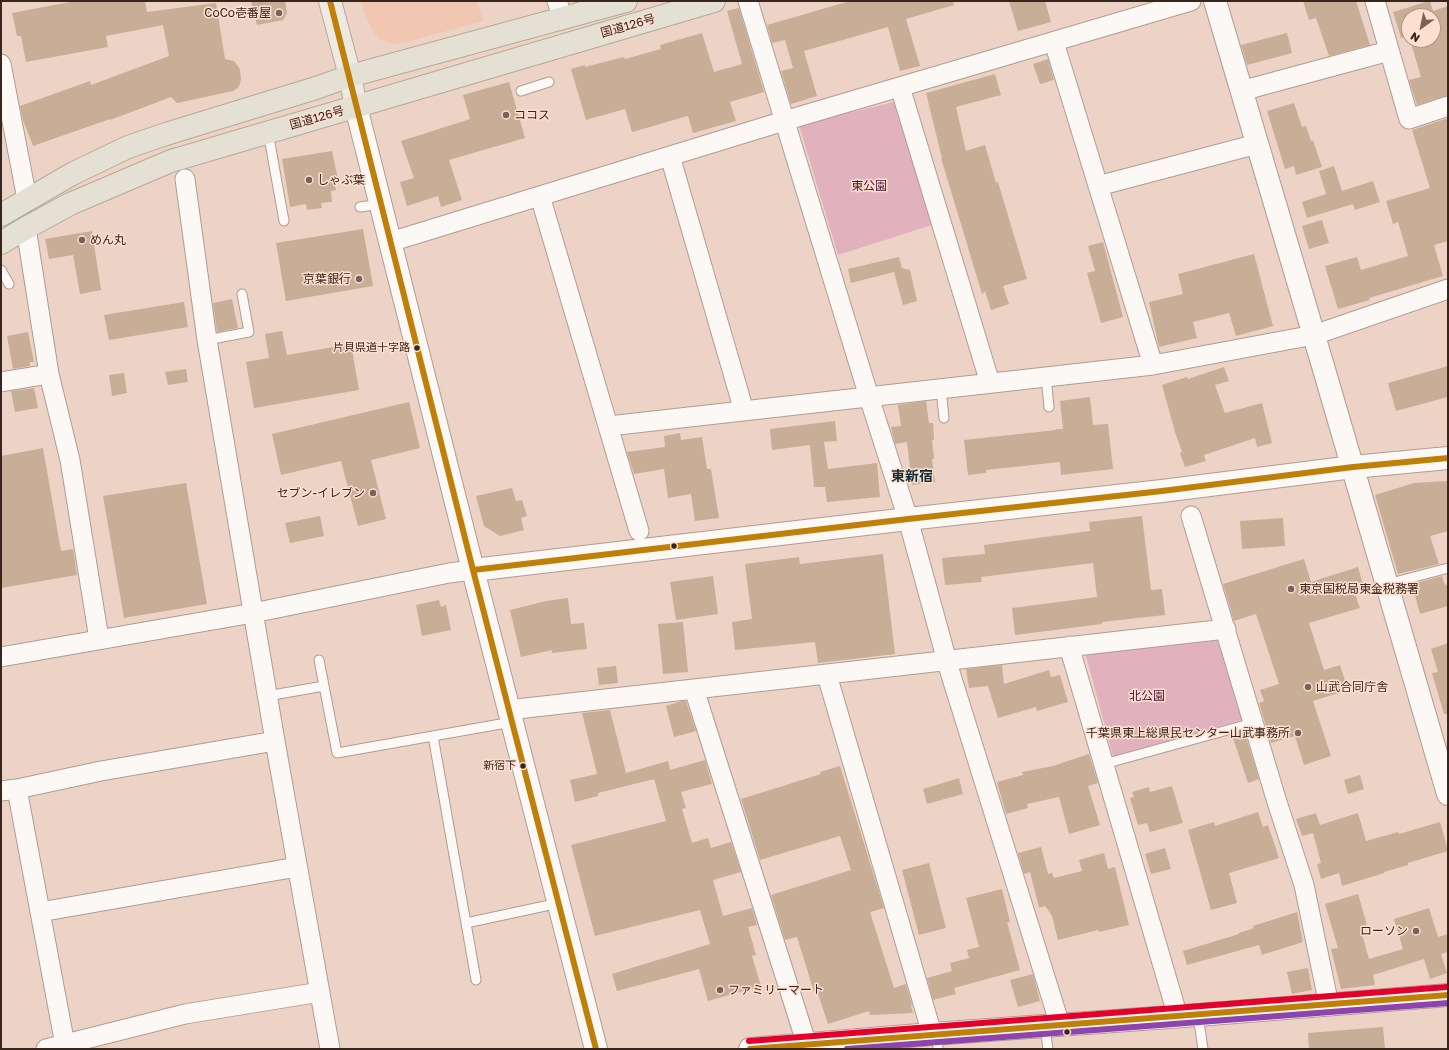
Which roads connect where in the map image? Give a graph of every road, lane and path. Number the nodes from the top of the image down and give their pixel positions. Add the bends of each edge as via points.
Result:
1 (330, 1) edge
2 (626, 1) edge
3 (714, 1) edge
4 (748, 1) edge
5 (1192, 1) edge
6 (1215, 1) edge
7 (1375, 1) edge
8 (560, 10) edge
9 (1054, 42) junction
10 (1389, 51) junction
11 (1, 64) edge
12 (350, 76) junction
13 (549, 82) dead end
14 (900, 87) junction
15 (521, 91) dead end
16 (1242, 91) junction
17 (1448, 106) edge
18 (356, 107) junction
19 (784, 121) junction
20 (268, 132) junction
21 (1258, 144) junction
22 (670, 156) junction
23 (185, 179) dead end
24 (1098, 186) junction
25 (90, 196) junction
26 (540, 196) junction
27 (16, 206) edge
28 (284, 221) dead end
29 (1, 228) edge
30 (26, 228) junction
31 (390, 242) junction
32 (1, 243) edge
33 (1, 270) edge
34 (9, 284) dead end
35 (1448, 290) edge
36 (242, 294) dead end
37 (1314, 335) junction
38 (207, 340) junction
39 (1153, 365) junction
40 (49, 374) junction
41 (1046, 377) junction
42 (1, 382) edge
43 (990, 383) junction
44 (941, 389) junction
45 (869, 397) junction
46 (1049, 407) dead end
47 (744, 411) junction
48 (944, 418) dead end
49 (609, 426) junction
50 (1448, 458) edge
51 (1353, 467) junction
52 (1191, 516) dead end
53 (908, 519) junction
54 (639, 531) dead end
55 (1448, 568) edge
56 (473, 570) junction
57 (1387, 584) junction
58 (253, 613) junction
59 (1226, 629) junction
60 (99, 640) junction
61 (1069, 646) junction
62 (1, 657) edge
63 (319, 660) dead end
64 (947, 662) junction
65 (827, 675) junction
66 (324, 686) junction
67 (694, 689) junction
68 (267, 696) junction
69 (510, 716) junction
70 (1253, 723) junction
71 (433, 736) junction
72 (275, 741) junction
73 (1104, 764) junction
74 (9, 790) edge
75 (1448, 794) edge
76 (297, 867) junction
77 (559, 903) junction
78 (40, 912) junction
79 (466, 923) junction
80 (476, 980) dead end
81 (320, 992) junction
82 (1448, 994) edge
83 (1329, 1005) junction
84 (1188, 1016) junction
85 (1053, 1026) junction
86 (936, 1039) edge
87 (64, 1045) junction
88 (807, 1045) junction
89 (46, 1049) edge
90 (330, 1049) edge
91 (596, 1049) edge
92 (750, 1049) edge
93 (1048, 1049) edge
94 (1203, 1049) edge

1 - 12 main road
2 - 8 highway, 国道126号
3 - 18 highway, 国道126号
4 - 19 street
5 - 9 street
6 - 16 street
7 - 10 street
8 - 12 highway, 国道126号
9 - 14 street
9 - 24 street
10 - 16 street
10 - 17 street via 1409,119
11 - 27 street
12 - 18 main road
12 - 27 highway, 国道126号 via 128,147 72,174
13 - 15 lane
14 - 19 street
14 - 43 street
16 - 21 street
18 - 20 highway, 国道126号
18 - 31 street via 370,206
19 - 22 street
19 - 45 street
20 - 25 highway, 国道126号 via 171,161
20 - 28 lane
21 - 24 street
21 - 37 street
22 - 26 street
22 - 47 street
23 - 38 street
24 - 39 street
25 - 27 highway via 66,196 44,206
25 - 30 highway, 国道126号
26 - 31 street
26 - 49 street
29 - 30 highway
30 - 32 highway, 国道126号
30 - 40 street
31 - 56 street
33 - 34 lane
35 - 37 street
36 - 38 lane via 249,332
37 - 39 street
37 - 51 street
38 - 58 street
39 - 41 street
40 - 42 street
40 - 60 street via 70,460
41 - 43 street
41 - 46 lane
43 - 44 street
44 - 45 street
44 - 48 lane
45 - 47 street
45 - 53 street
47 - 49 street
49 - 54 street
50 - 51 street
51 - 53 street
51 - 57 street
52 - 59 street
53 - 56 street
53 - 64 street
55 - 57 lane
56 - 58 street
56 - 69 street
57 - 75 street
58 - 60 street
58 - 68 street
59 - 61 street
59 - 70 street
60 - 62 street
61 - 64 street
61 - 73 street
63 - 66 lane
64 - 65 street
64 - 85 street
65 - 67 street
65 - 86 street
66 - 68 lane
66 - 71 lane via 337,753
67 - 69 street
67 - 88 street
68 - 72 street
69 - 71 lane
69 - 77 street
70 - 73 lane
70 - 83 street via 1304,885
71 - 79 lane
72 - 74 street via 101,771
72 - 76 street
73 - 84 street
74 - 78 street
76 - 78 street
76 - 81 street
77 - 79 lane
77 - 91 street
78 - 87 street
79 - 80 lane
81 - 87 street via 185,1014
81 - 90 street
82 - 83 street
83 - 84 street
84 - 85 street
84 - 94 lane
85 - 86 street
85 - 93 lane
86 - 88 street
87 - 89 street
88 - 92 street

